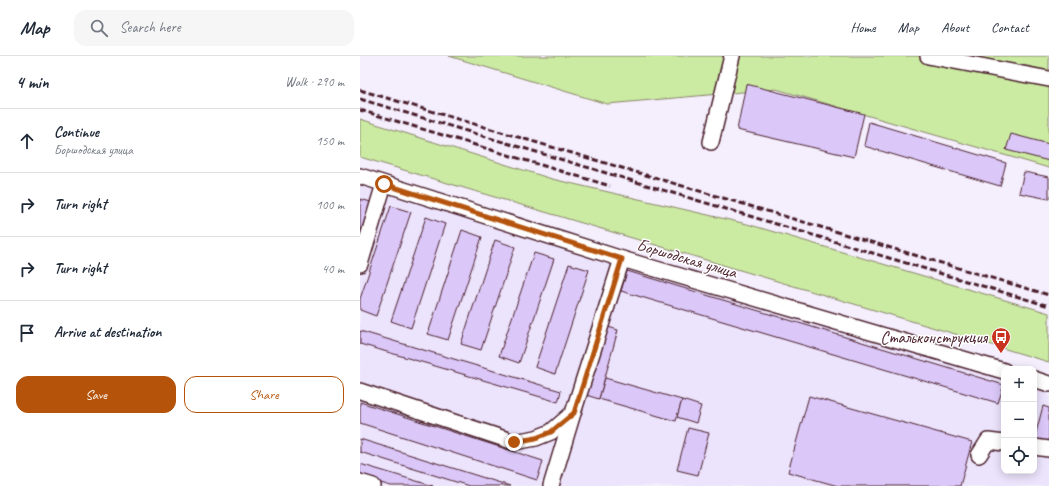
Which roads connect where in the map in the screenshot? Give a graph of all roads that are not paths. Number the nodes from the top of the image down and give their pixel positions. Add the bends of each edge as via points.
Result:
1 (732, 56) edge
2 (928, 56) edge
3 (1049, 79) edge
4 (711, 142) dead end
5 (360, 176) edge
6 (384, 184) junction
7 (622, 259) junction
8 (360, 264) edge
9 (1001, 369) edge
10 (1037, 380) edge
11 (1049, 384) edge
12 (360, 390) edge
13 (574, 413) junction
14 (1001, 443) edge
15 (1037, 447) edge
16 (1049, 449) edge
17 (980, 455) dead end
18 (360, 482) edge
19 (373, 486) edge
20 (551, 486) edge

1 - 4 street
2 - 3 street
5 - 6 street, Боршодская улица
6 - 7 street, Боршодская улица
6 - 8 street
7 - 9 street, Боршодская улица
7 - 13 street
10 - 11 street
12 - 13 street via 514,442 551,432
13 - 20 street
14 - 17 street via 988,441
15 - 16 street
18 - 19 street

